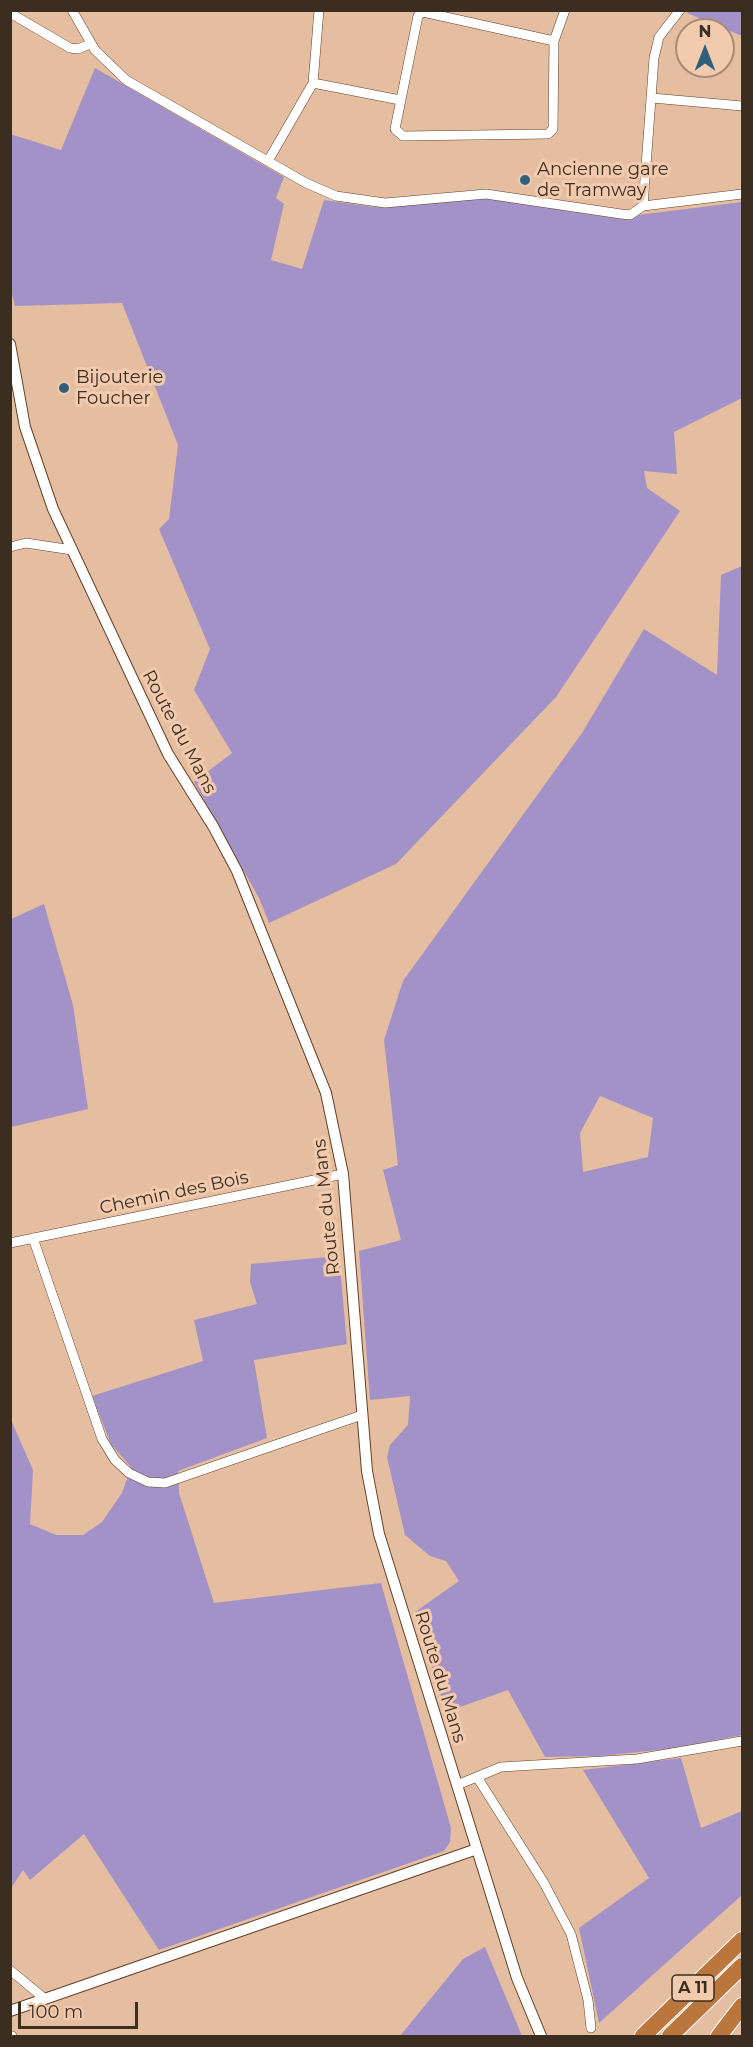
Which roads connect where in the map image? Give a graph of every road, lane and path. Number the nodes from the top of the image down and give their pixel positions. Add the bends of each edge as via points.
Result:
1 (72, 10) edge
2 (319, 10) edge
3 (565, 10) edge
4 (680, 10) edge
5 (10, 13) edge
6 (554, 41) junction
7 (90, 44) junction
8 (313, 83) junction
9 (652, 98) junction
10 (400, 100) junction
11 (742, 106) edge
12 (268, 161) junction
13 (742, 194) edge
14 (643, 206) junction
15 (10, 344) edge
16 (10, 547) edge
17 (72, 550) junction
18 (343, 1174) junction
19 (33, 1238) junction
20 (10, 1242) edge
21 (362, 1415) junction
22 (742, 1741) edge
23 (477, 1777) junction
24 (457, 1785) junction
25 (477, 1849) junction
26 (742, 1940) edge
27 (742, 1966) edge
28 (10, 1970) edge
29 (45, 1999) junction
30 (742, 2007) edge
31 (10, 2011) edge
32 (591, 2028) dead end
33 (541, 2037) edge
34 (643, 2037) edge
35 (670, 2037) edge
36 (719, 2037) edge

1 - 7 street
2 - 8 street
3 - 6 street
4 - 9 street via 659,37
5 - 7 street via 70,48
6 - 10 street via 423,12 418,16
6 - 10 street via 553,129 548,134 403,135 395,129
7 - 12 street via 126,80
8 - 10 street
8 - 12 street
9 - 11 street
9 - 14 street
12 - 14 street via 321,190 360,201 392,203 486,194 630,215
13 - 14 street
15 - 17 street, Route du Mans via 28,434 53,509
16 - 17 street via 26,543
17 - 18 street, Route du Mans via 168,754 237,871 326,1093
18 - 19 street, Chemin des Bois
18 - 21 street, Route du Mans
19 - 20 street, Chemin des Bois
19 - 21 street via 102,1439 129,1473 148,1482 165,1483
21 - 24 street, Route du Mans via 379,1534
22 - 23 street via 637,1759 501,1767
23 - 24 street
23 - 32 street via 544,1883 571,1934
24 - 25 street, Route du Mans
25 - 29 street
25 - 33 street, Route du Mans via 517,1978
26 - 34 highway, A 11
27 - 35 highway, A 11
28 - 29 street
29 - 31 street
30 - 36 highway

